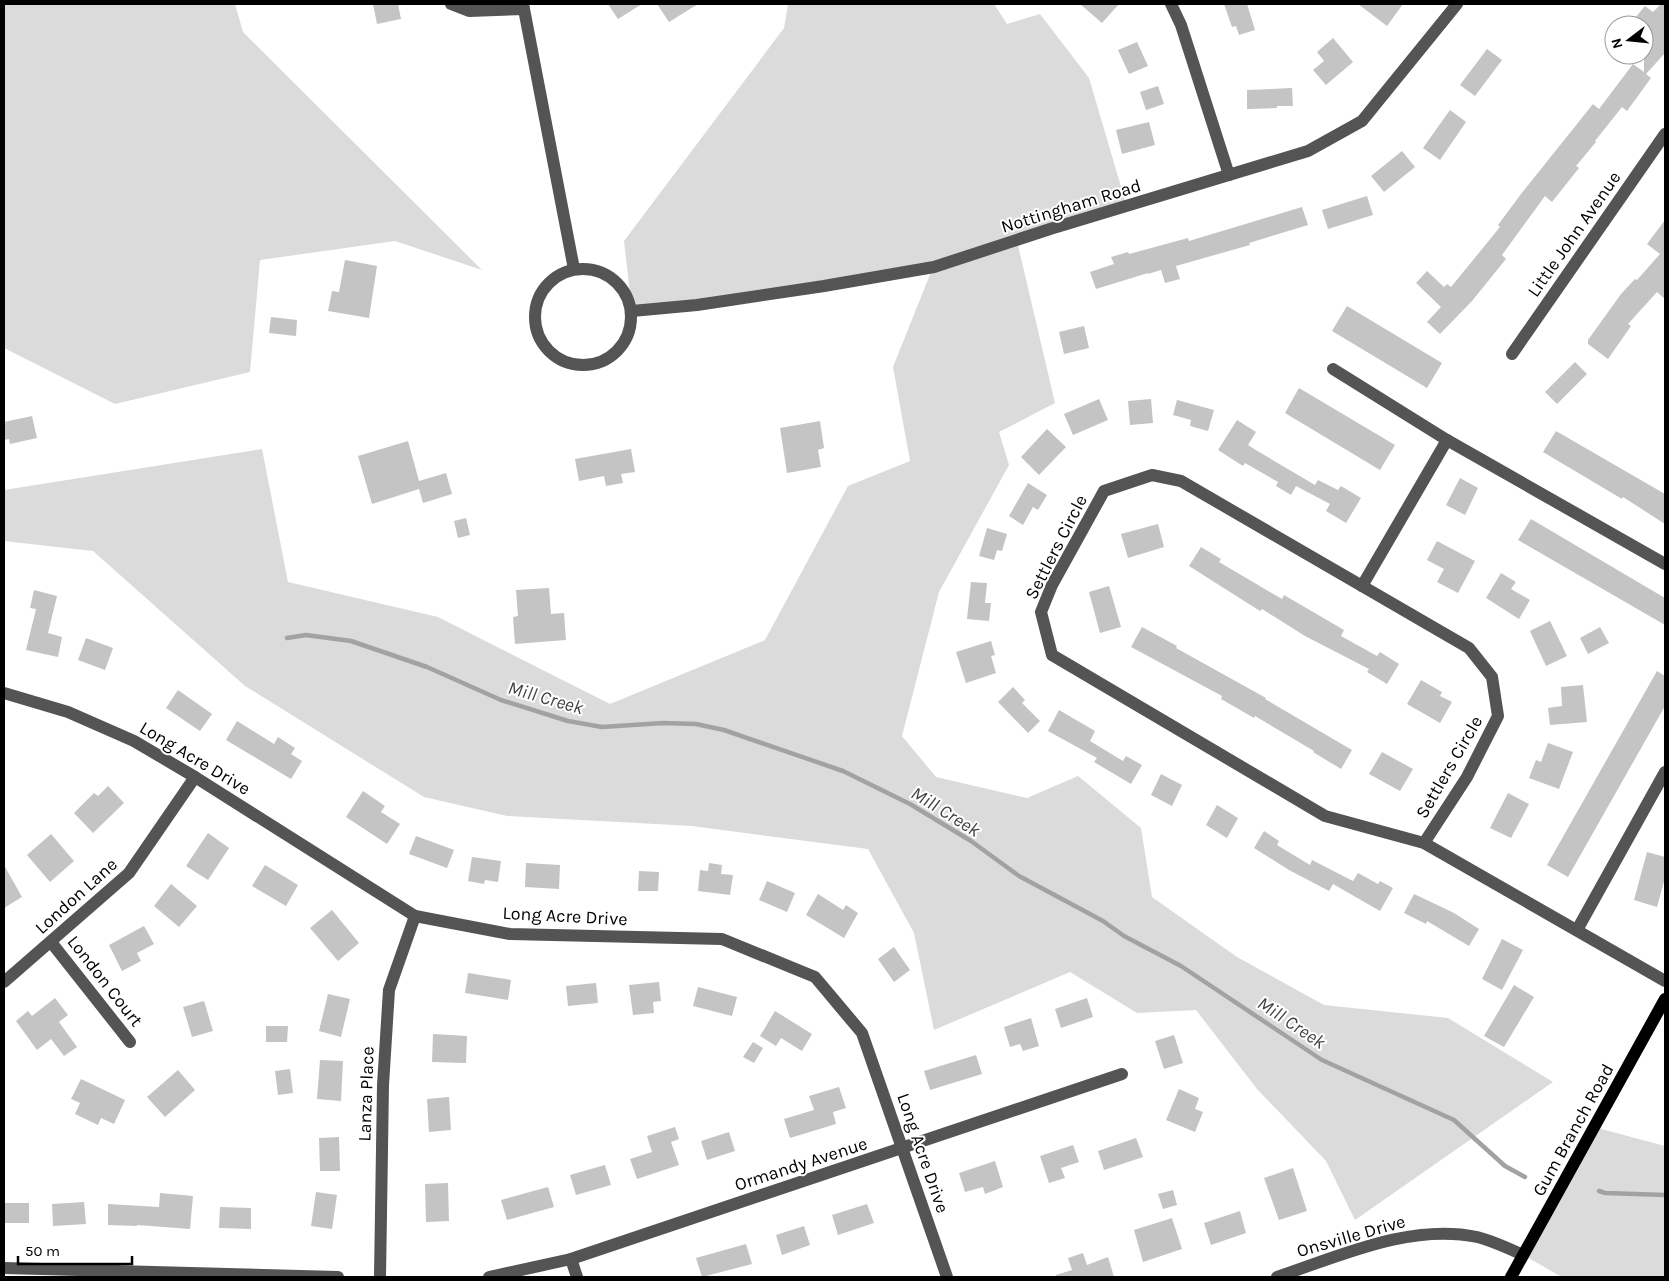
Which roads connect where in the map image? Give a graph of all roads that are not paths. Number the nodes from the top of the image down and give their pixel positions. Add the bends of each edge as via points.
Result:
1 (451, 4) edge
2 (1171, 4) edge
3 (1457, 4) edge
4 (524, 6) edge
5 (1665, 134) edge
6 (1229, 176) junction
7 (574, 269) junction
8 (632, 311) junction
9 (1512, 354) dead end
10 (1333, 369) dead end
11 (1447, 440) junction
12 (1665, 564) edge
13 (1362, 586) junction
14 (4, 693) edge
15 (1665, 772) edge
16 (196, 777) junction
17 (1424, 843) junction
18 (415, 916) junction
19 (1577, 930) junction
20 (51, 942) junction
21 (1665, 981) edge
22 (4, 982) edge
23 (1665, 999) edge
24 (130, 1042) dead end
25 (1122, 1074) dead end
26 (903, 1148) junction
27 (1523, 1255) junction
28 (570, 1259) junction
29 (4, 1268) edge
30 (338, 1277) edge
31 (380, 1277) edge
32 (489, 1277) edge
33 (577, 1277) edge
34 (948, 1277) edge
35 (1277, 1277) edge
36 (1511, 1277) edge

1 - 4 street via 469,11
2 - 6 street
3 - 6 street, Nottingham Road via 1362,121 1308,151
4 - 7 street
5 - 9 street, Little John Avenue
6 - 8 street, Nottingham Road via 934,267 697,305
7 - 8 street via 598,270 624,290
7 - 8 street via 553,278 541,292 534,315 540,341 557,359 584,367 608,360 627,339
10 - 11 street
11 - 12 street
11 - 13 street
13 - 17 street, Settlers Circle via 1469,648 1492,676 1498,716 1467,777
13 - 17 street, Settlers Circle via 1181,481 1152,475 1104,491 1052,585 1041,612 1052,655 1325,816
14 - 16 street, Long Acre Drive via 68,712 134,741
15 - 19 street
16 - 18 street, Long Acre Drive
16 - 20 street, London Lane via 129,873
17 - 19 street, Settlers Circle
18 - 26 street, Long Acre Drive via 510,934 722,939 815,977 862,1033
18 - 31 street, Lanza Place via 389,990 383,1085
19 - 21 street, Settlers Circle
20 - 22 street, London Lane
20 - 24 street, London Court
23 - 27 main road, Gum Branch Road
25 - 26 street, Ormandy Avenue
26 - 28 street, Ormandy Avenue
26 - 34 street, Long Acre Drive
27 - 35 street, Onsville Drive via 1475,1237 1422,1234 1394,1239
27 - 36 main road, Gum Branch Road
28 - 32 street, Ormandy Avenue
28 - 33 street
29 - 30 street

